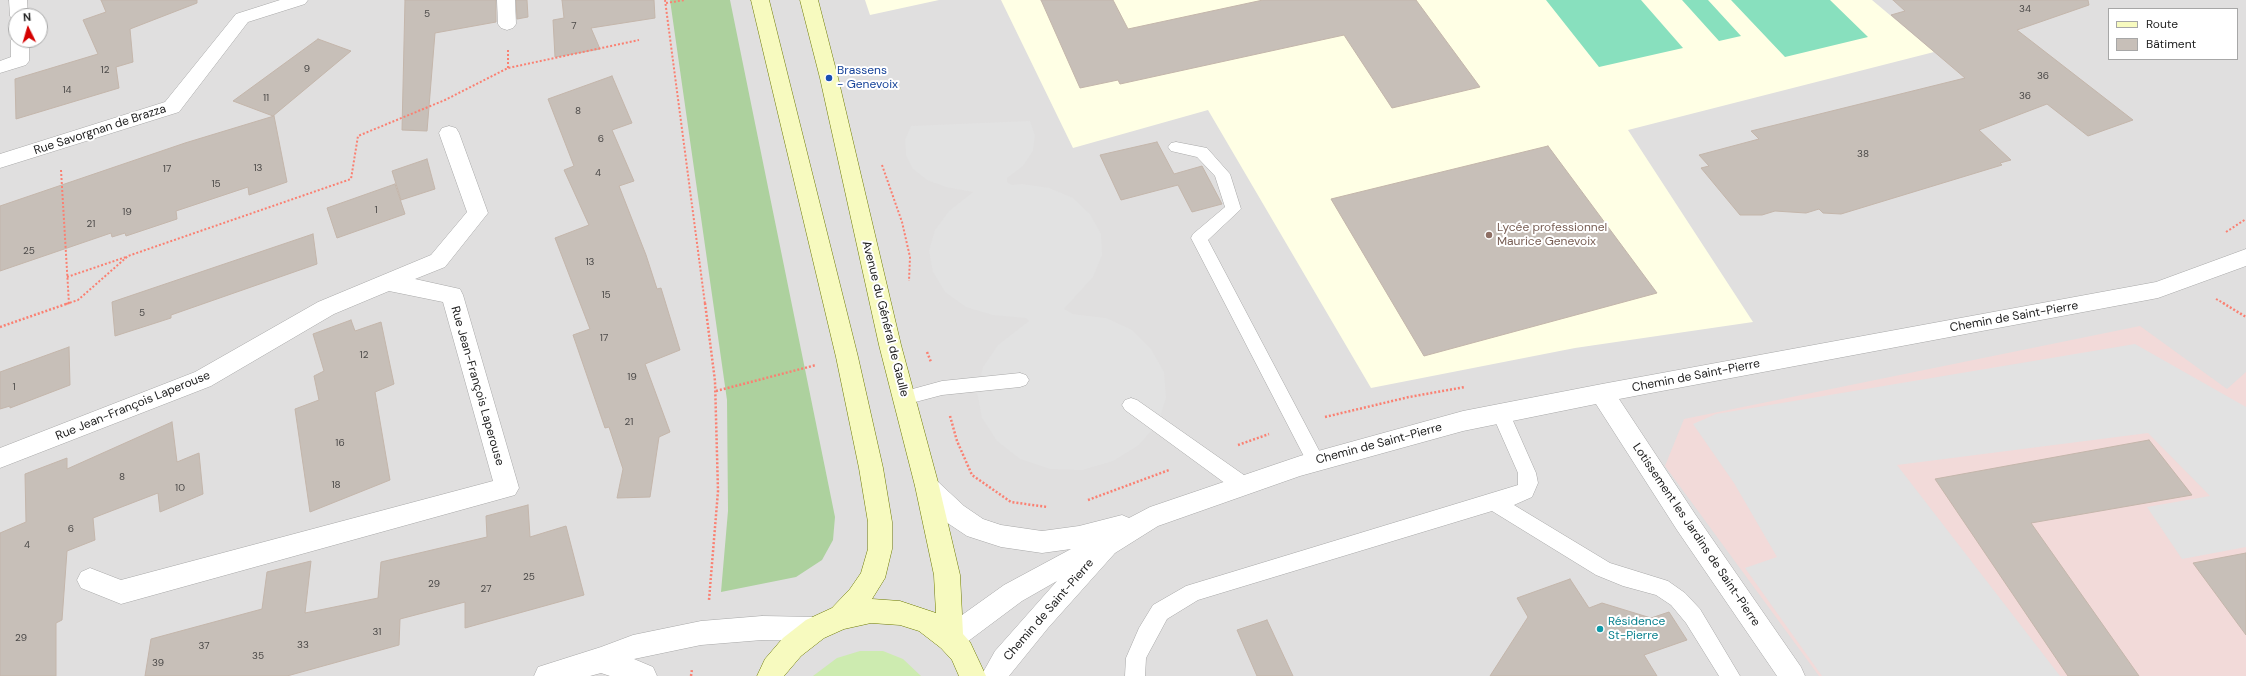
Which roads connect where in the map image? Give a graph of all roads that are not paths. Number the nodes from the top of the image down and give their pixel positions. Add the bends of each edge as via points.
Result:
1 (299, 0) edge
2 (506, 0) edge
3 (760, 0) edge
4 (809, 0) edge
5 (507, 24) dead end
6 (20, 48) edge
7 (0, 67) edge
8 (449, 133) dead end
9 (1176, 147) dead end
10 (0, 162) edge
11 (2246, 257) edge
12 (386, 282) junction
13 (1020, 380) dead end
14 (1602, 393) junction
15 (904, 398) junction
16 (1131, 405) dead end
17 (1501, 414) junction
18 (0, 458) edge
19 (1316, 462) junction
20 (927, 486) junction
21 (1244, 486) junction
22 (1494, 502) junction
23 (1150, 518) junction
24 (1106, 545) junction
25 (90, 580) dead end
26 (841, 617) junction
27 (815, 629) junction
28 (950, 639) junction
29 (594, 667) edge
30 (547, 676) edge
31 (644, 676) edge
32 (770, 676) edge
33 (974, 676) edge
34 (994, 676) edge
35 (1135, 676) edge
36 (1730, 676) edge
37 (1792, 676) edge

1 - 10 street, Rue Savorgnan de Brazza via 242,18 172,107
2 - 5 street
3 - 26 street via 847,357 880,522 880,549 872,578 859,598
4 - 15 street, Avenue du Général de Gaulle
6 - 7 street via 20,60
8 - 12 street via 478,213 438,261
9 - 19 lane via 1202,152 1222,174 1233,209 1199,238
11 - 14 street, Chemin de Saint-Pierre via 2158,290
12 - 18 street, Rue Jean-François Laperouse via 326,308 203,379
12 - 25 street, Rue Jean-François Laperouse via 452,295 507,488 121,592
13 - 15 lane via 942,388
14 - 17 street, Chemin de Saint-Pierre
14 - 37 street, Lotissement les Jardins de Saint-Pierre via 1686,522
15 - 20 street, Avenue du Général de Gaulle
16 - 21 lane
17 - 19 street, Chemin de Saint-Pierre via 1463,421
17 - 22 lane via 1529,483 1519,496
19 - 21 street, Chemin de Saint-Pierre
20 - 23 street, Chemin de Saint-Pierre via 955,514 976,528 1001,536 1042,542 1079,537
20 - 28 street, Avenue du Général de Gaulle via 947,575
21 - 23 street, Chemin de Saint-Pierre
22 - 35 lane via 1193,592 1160,612 1136,658
22 - 36 lane via 1603,569 1661,587 1678,599 1693,616
23 - 24 street, Chemin de Saint-Pierre
24 - 28 street, Chemin de Saint-Pierre via 1051,571 1013,593
24 - 34 street, Chemin de Saint-Pierre via 1004,660
26 - 27 street
26 - 28 street via 871,611 900,613 927,622
27 - 29 street via 762,628 701,633 633,647
27 - 32 street via 792,647
28 - 33 street via 962,651
29 - 30 street
29 - 31 street

